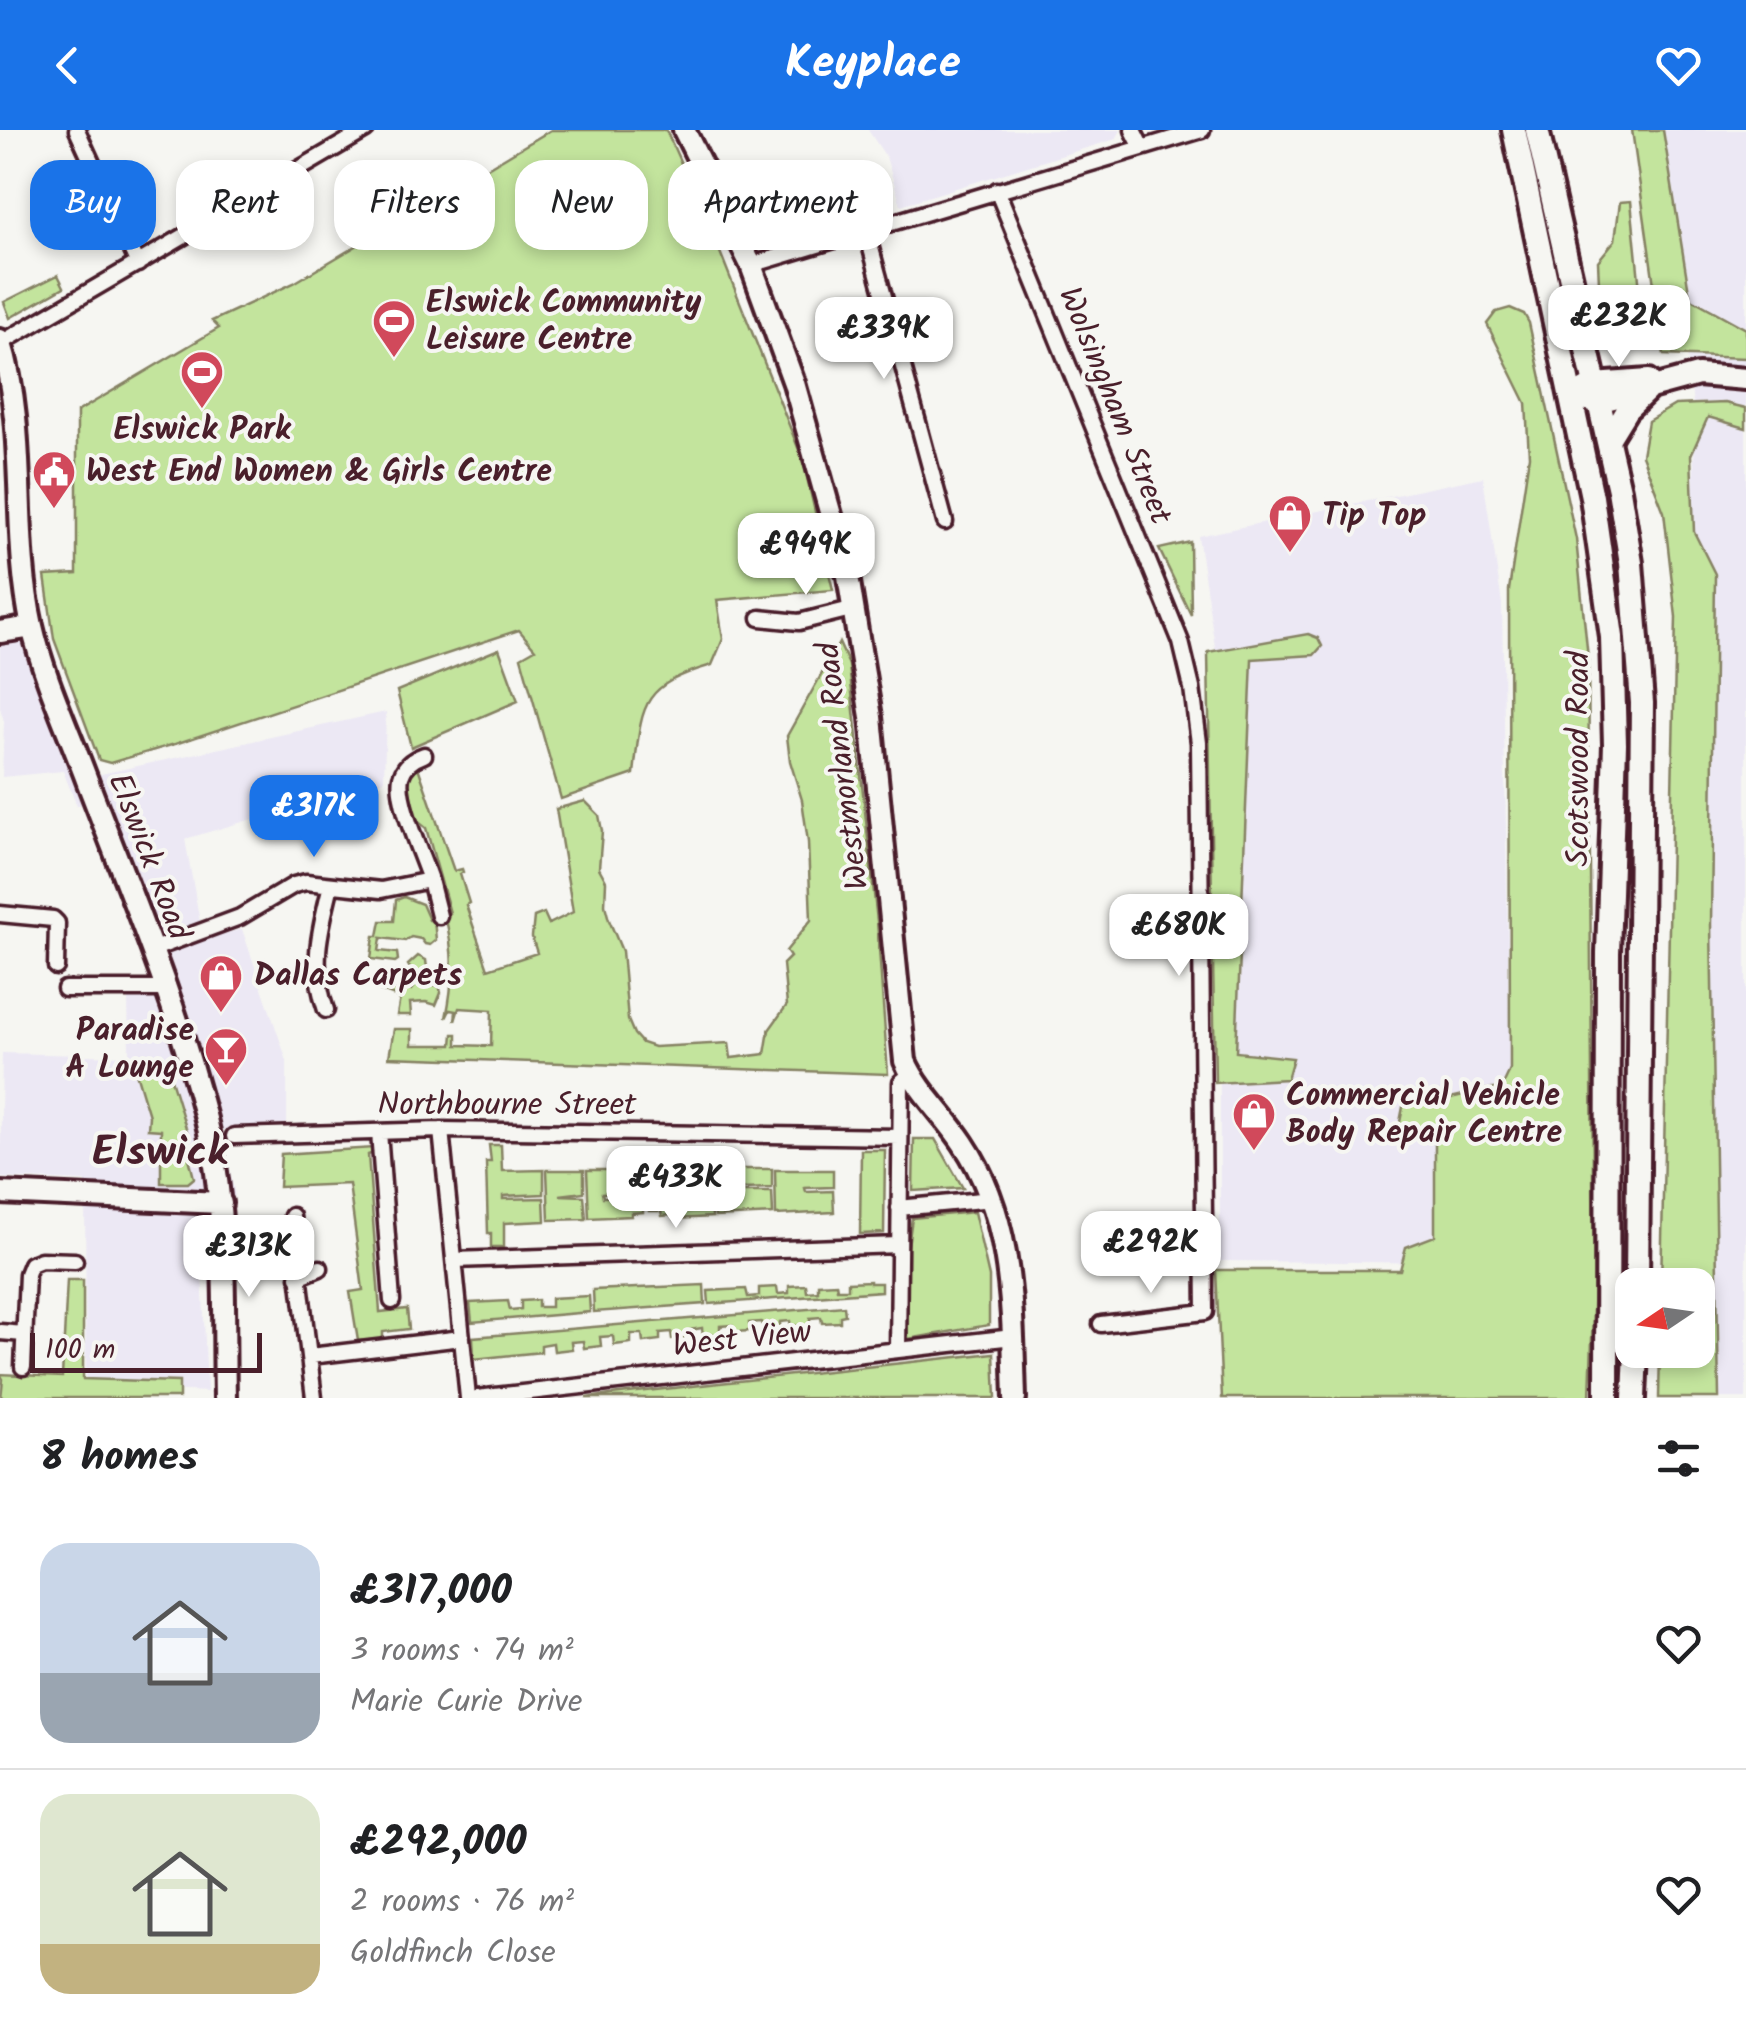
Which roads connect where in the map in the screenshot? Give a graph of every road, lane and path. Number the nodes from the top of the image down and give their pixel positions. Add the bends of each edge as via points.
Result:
1 (366, 130) edge
2 (684, 130) edge
3 (1133, 130) edge
4 (1202, 130) edge
5 (1514, 130) edge
6 (1537, 130) edge
7 (79, 131) edge
8 (1141, 146) junction
9 (997, 190) junction
10 (893, 222) edge
11 (798, 250) edge
12 (871, 250) edge
13 (138, 264) junction
14 (751, 264) junction
15 (0, 341) edge
16 (1746, 379) edge
17 (1660, 383) junction
18 (1596, 393) junction
19 (1570, 397) junction
20 (1608, 441) junction
21 (945, 522) dead end
22 (855, 608) junction
23 (760, 618) dead end
24 (32, 627) junction
25 (0, 632) edge
26 (424, 755) dead end
27 (430, 880) junction
28 (331, 884) junction
29 (0, 914) edge
30 (439, 916) dead end
31 (151, 950) junction
32 (56, 967) dead end
33 (165, 988) junction
34 (65, 989) dead end
35 (326, 1010) dead end
36 (911, 1074) junction
37 (441, 1130) junction
38 (378, 1132) junction
39 (234, 1136) dead end
40 (900, 1138) junction
41 (0, 1193) edge
42 (992, 1199) junction
43 (221, 1203) junction
44 (899, 1208) junction
45 (292, 1216) dead end
46 (899, 1246) junction
47 (454, 1260) junction
48 (74, 1261) dead end
49 (320, 1268) dead end
50 (1637, 1268) edge
51 (298, 1277) junction
52 (392, 1301) dead end
53 (1101, 1324) dead end
54 (0, 1332) edge
55 (24, 1334) junction
56 (1013, 1337) junction
57 (462, 1338) junction
58 (898, 1350) junction
59 (310, 1356) junction
60 (23, 1367) dead end
61 (1635, 1368) edge
62 (226, 1398) edge
63 (314, 1398) edge
64 (468, 1398) edge
65 (478, 1398) edge
66 (1014, 1398) edge
67 (1607, 1398) edge
68 (1634, 1398) edge

1 - 13 street
2 - 14 street, Westmorland Road
3 - 8 street
4 - 8 street
5 - 19 main road, Scotswood Road
6 - 18 main road, Scotswood Road
7 - 13 street
8 - 9 street
9 - 10 street
9 - 53 street, Wolsingham Street via 1180,642 1198,743 1205,1312
11 - 14 street
12 - 21 street
13 - 15 street
14 - 22 street, Westmorland Road via 794,383
15 - 24 street, Elswick Road via 14,395
16 - 17 street via 1698,374
17 - 18 street
17 - 20 street via 1627,410
18 - 19 street
18 - 20 main road, Scotswood Road
19 - 67 main road, Scotswood Road via 1612,637
20 - 50 main road, Scotswood Road via 1632,563 1641,686
22 - 23 street via 799,622
22 - 36 street, Westmorland Road
24 - 25 street
24 - 31 street, Elswick Road
26 - 27 street via 406,766 401,793
27 - 28 street via 382,890
27 - 30 street
28 - 31 street via 294,885 240,918
28 - 35 street via 315,960
29 - 32 street via 52,918
31 - 33 street, Elswick Road
33 - 34 street
33 - 43 street, Elswick Road via 206,1121
36 - 40 street via 900,1082
36 - 42 street, Westmorland Road via 963,1143
37 - 38 street, Northbourne Street
37 - 40 street, Northbourne Street
37 - 47 street
38 - 39 street, Northbourne Street
38 - 52 street
40 - 44 street
41 - 43 street
42 - 44 street
42 - 56 street, Westmorland Road via 1004,1242
43 - 62 street, Elswick Road
44 - 46 street
45 - 51 street
46 - 47 street
46 - 58 street
47 - 57 street
48 - 55 street via 31,1264
49 - 51 street
51 - 59 street
54 - 55 street
55 - 60 street
56 - 58 street, West View
56 - 66 street, Westmorland Road
57 - 59 street
57 - 64 street
58 - 65 street, West View
59 - 63 street
61 - 68 main road

